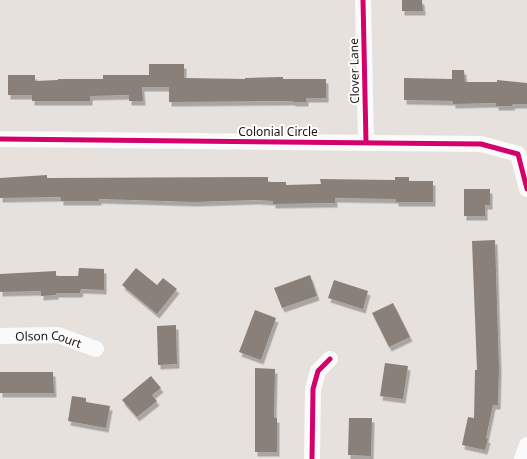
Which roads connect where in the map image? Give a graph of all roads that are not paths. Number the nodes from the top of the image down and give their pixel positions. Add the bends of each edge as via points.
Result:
1 (363, 0) edge
2 (0, 139) edge
3 (366, 142) junction
4 (527, 189) edge
5 (0, 336) edge
6 (96, 349) dead end
7 (330, 359) dead end
8 (527, 445) edge
9 (312, 459) edge
10 (522, 459) edge

1 - 3 street, Clover Lane
2 - 3 street, Colonial Circle
3 - 4 street, Colonial Circle via 481,144 518,154
5 - 6 street, Olson Court via 58,336
7 - 9 street via 318,371 313,389
8 - 10 street

